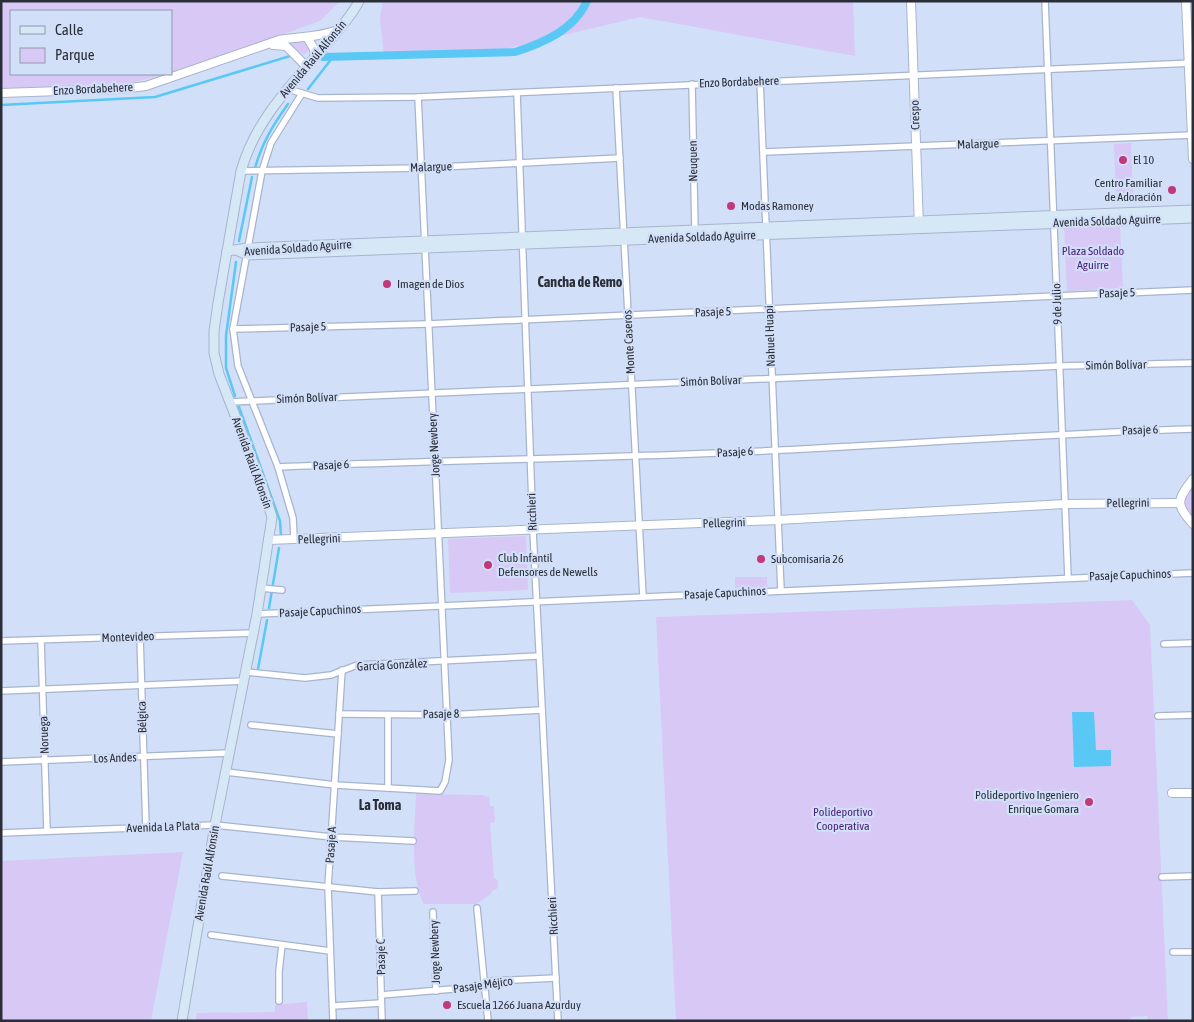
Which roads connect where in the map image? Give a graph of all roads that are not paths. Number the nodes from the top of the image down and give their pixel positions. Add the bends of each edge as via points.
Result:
1 (359, 1) edge
2 (911, 1) edge
3 (1045, 1) edge
4 (1186, 1) edge
5 (338, 30) junction
6 (307, 38) junction
7 (268, 45) junction
8 (315, 58) junction
9 (1191, 63) edge
10 (307, 67) junction
11 (1048, 69) junction
12 (914, 75) junction
13 (760, 81) junction
14 (692, 84) junction
15 (616, 88) junction
16 (288, 89) junction
17 (1, 93) edge
18 (517, 93) junction
19 (301, 95) junction
20 (418, 97) junction
21 (1192, 135) edge
22 (1051, 141) junction
23 (916, 146) junction
24 (764, 152) junction
25 (620, 158) junction
26 (1193, 159) edge
27 (520, 163) junction
28 (421, 168) junction
29 (241, 171) junction
30 (262, 171) junction
31 (1193, 210) edge
32 (1193, 218) edge
33 (1054, 219) junction
34 (919, 225) junction
35 (766, 231) junction
36 (695, 234) junction
37 (623, 237) junction
38 (523, 241) junction
39 (425, 245) junction
40 (227, 251) junction
41 (244, 252) junction
42 (1193, 290) edge
43 (1057, 295) junction
44 (769, 310) junction
45 (628, 316) junction
46 (526, 320) junction
47 (428, 324) junction
48 (233, 329) junction
49 (1193, 363) edge
50 (1060, 366) junction
51 (772, 378) junction
52 (632, 384) junction
53 (528, 389) junction
54 (432, 393) junction
55 (253, 400) junction
56 (230, 402) junction
57 (1193, 429) edge
58 (1062, 433) junction
59 (775, 450) junction
60 (636, 457) junction
61 (530, 459) junction
62 (435, 460) junction
63 (278, 467) junction
64 (1193, 479) edge
65 (1179, 503) junction
66 (1065, 504) junction
67 (778, 520) junction
68 (1193, 524) edge
69 (640, 526) junction
70 (533, 531) junction
71 (438, 535) junction
72 (268, 540) junction
73 (294, 540) junction
74 (1193, 573) edge
75 (1068, 578) junction
76 (780, 591) junction
77 (643, 597) junction
78 (536, 602) junction
79 (442, 606) junction
80 (257, 614) junction
81 (254, 633) junction
82 (140, 636) junction
83 (40, 640) junction
84 (1, 641) edge
85 (1193, 643) edge
86 (1164, 644) dead end
87 (539, 656) junction
88 (444, 662) junction
89 (342, 670) junction
90 (247, 672) junction
91 (245, 682) junction
92 (141, 686) junction
93 (42, 689) junction
94 (1, 691) edge
95 (542, 710) junction
96 (339, 714) junction
97 (1193, 714) edge
98 (388, 715) junction
99 (446, 715) junction
100 (1158, 716) dead end
101 (251, 725) dead end
102 (338, 734) junction
103 (230, 753) junction
104 (144, 757) junction
105 (45, 760) junction
106 (1, 762) edge
107 (226, 772) junction
108 (335, 786) junction
109 (388, 788) junction
110 (1193, 792) edge
111 (1172, 793) dead end
112 (215, 825) junction
113 (146, 828) junction
114 (47, 831) junction
115 (1, 833) edge
116 (332, 837) junction
117 (413, 841) dead end
118 (222, 876) dead end
119 (1193, 876) edge
120 (1162, 877) dead end
121 (328, 887) junction
122 (415, 891) dead end
123 (378, 892) junction
124 (477, 908) dead end
125 (433, 912) dead end
126 (211, 935) dead end
127 (282, 945) junction
128 (330, 951) junction
129 (1173, 952) dead end
130 (1193, 952) edge
131 (556, 978) junction
132 (485, 984) junction
133 (436, 991) junction
134 (381, 994) junction
135 (279, 1001) dead end
136 (381, 1003) junction
137 (333, 1006) junction
138 (182, 1021) edge
139 (333, 1021) edge
140 (382, 1021) edge
141 (488, 1021) edge
142 (558, 1021) edge

1 - 5 main road, Avenida Raúl Alfonsín
2 - 12 street, Crespo
3 - 11 street, 9 de Julio
4 - 9 street
5 - 6 street, Enzo Bordabehere
5 - 8 main road, Avenida Raúl Alfonsín
6 - 7 street, Enzo Bordabehere via 294,37
6 - 8 street
7 - 10 street via 286,46
7 - 17 street, Enzo Bordabehere via 146,86
8 - 10 main road, Avenida Raúl Alfonsín
9 - 11 street, Enzo Bordabehere
9 - 21 street
10 - 16 main road, Avenida Raúl Alfonsín
11 - 12 street, Enzo Bordabehere
11 - 22 street, 9 de Julio
12 - 13 street, Enzo Bordabehere
12 - 23 street, Crespo
13 - 14 street, Enzo Bordabehere
13 - 24 street, Nahuel Huapi
14 - 15 street, Enzo Bordabehere
14 - 36 street, Neuquen
15 - 18 street, Enzo Bordabehere
15 - 25 street, Monte Caseros
16 - 19 street, Enzo Bordabehere
16 - 29 main road, Avenida Raúl Alfonsín via 265,116
18 - 20 street, Enzo Bordabehere
18 - 27 street, Ricchieri
19 - 20 street, Enzo Bordabehere via 318,98
19 - 30 street via 271,143
20 - 28 street, Jorge Newbery
21 - 22 street, Malargue
21 - 26 street
22 - 23 street, Malargue
22 - 33 street, 9 de Julio
23 - 24 street, Malargue
23 - 34 street, Crespo
24 - 35 street, Nahuel Huapi
25 - 27 street, Malargue
25 - 37 street, Monte Caseros
27 - 28 street, Malargue
27 - 38 street, Ricchieri
28 - 30 street, Malargue
28 - 39 street, Jorge Newbery
29 - 30 street, Malargue
29 - 40 main road, Avenida Raúl Alfonsín
30 - 41 street
31 - 33 main road, Avenida Soldado Aguirre
32 - 33 main road, Avenida Soldado Aguirre
33 - 34 main road, Avenida Soldado Aguirre
33 - 43 street, 9 de Julio
34 - 35 main road, Avenida Soldado Aguirre
35 - 36 main road, Avenida Soldado Aguirre
35 - 44 street, Nahuel Huapi
36 - 37 main road, Avenida Soldado Aguirre
37 - 38 main road, Avenida Soldado Aguirre
37 - 45 street, Monte Caseros
38 - 39 main road, Avenida Soldado Aguirre
38 - 46 street, Ricchieri
39 - 41 main road, Avenida Soldado Aguirre
39 - 47 street, Jorge Newbery
40 - 41 main road, Avenida Soldado Aguirre
40 - 56 main road, Avenida Raúl Alfonsín via 214,345 219,374
41 - 48 street
42 - 43 street, Pasaje 5
43 - 44 street, Pasaje 5
43 - 50 street, 9 de Julio
44 - 45 street, Pasaje 5
44 - 51 street, Nahuel Huapi
45 - 46 street, Pasaje 5
45 - 52 street, Monte Caseros
46 - 47 street, Pasaje 5
46 - 53 street, Ricchieri
47 - 48 street, Pasaje 5
47 - 54 street, Jorge Newbery
48 - 55 street via 235,355
49 - 50 street, Simón Bolívar
50 - 51 street, Simón Bolívar
50 - 58 street, 9 de Julio
51 - 52 street, Simón Bolívar
51 - 59 street, Nahuel Huapi
52 - 53 street, Simón Bolívar
52 - 60 street, Monte Caseros
53 - 54 street, Simón Bolívar
53 - 61 street, Ricchieri
54 - 55 street, Simón Bolívar
54 - 62 street, Jorge Newbery
55 - 56 street, Simón Bolívar
55 - 63 street
56 - 72 main road, Avenida Raúl Alfonsín via 272,517
57 - 58 street, Pasaje 6
58 - 59 street, Pasaje 6
58 - 66 street, 9 de Julio
59 - 60 street, Pasaje 6
59 - 67 street, Nahuel Huapi
60 - 61 street, Pasaje 6
60 - 69 street, Monte Caseros
61 - 62 street, Pasaje 6
61 - 70 street, Ricchieri
62 - 63 street, Pasaje 6
62 - 71 street, Jorge Newbery
63 - 73 street via 293,518
64 - 65 street via 1181,494
65 - 66 street, Pellegrini
65 - 68 street via 1181,511
66 - 67 street, Pellegrini
66 - 75 street, 9 de Julio
67 - 69 street, Pellegrini
67 - 76 street, Nahuel Huapi
69 - 70 street, Pellegrini
69 - 77 street, Monte Caseros
70 - 71 street, Pellegrini
70 - 78 street, Ricchieri
71 - 73 street, Pellegrini
71 - 79 street, Jorge Newbery
72 - 73 street, Pellegrini
72 - 80 main road, Avenida Raúl Alfonsín via 272,589
74 - 75 street, Pasaje Capuchinos
75 - 76 street, Pasaje Capuchinos
76 - 77 street, Pasaje Capuchinos
77 - 78 street, Pasaje Capuchinos
78 - 79 street, Pasaje Capuchinos
78 - 87 street, Ricchieri
79 - 80 street, Pasaje Capuchinos
79 - 88 street, Jorge Newbery
80 - 81 main road, Avenida Raúl Alfonsín
81 - 82 street, Montevideo
81 - 90 main road, Avenida Raúl Alfonsín
82 - 83 street, Montevideo
82 - 92 street, Bélgica
83 - 84 street, Montevideo
83 - 93 street, Noruega
85 - 86 street
87 - 88 street, García González
87 - 95 street, Ricchieri
88 - 89 street, García González via 357,665
88 - 99 street, Jorge Newbery
89 - 90 street, García González via 331,675 305,678
89 - 96 street, Pasaje A
90 - 91 main road, Avenida Raúl Alfonsín
91 - 92 street
91 - 103 main road, Avenida Raúl Alfonsín
92 - 93 street
92 - 104 street, Bélgica
93 - 94 street
93 - 105 street, Noruega
95 - 99 street, Pasaje 8
95 - 131 street, Ricchieri
96 - 98 street, Pasaje 8
96 - 102 street, Pasaje A
97 - 100 street
98 - 99 street, Pasaje 8
98 - 109 street
99 - 109 street, Jorge Newbery via 449,760 440,791
101 - 102 street
102 - 108 street, Pasaje A
103 - 104 street, Los Andes
103 - 107 main road, Avenida Raúl Alfonsín
104 - 105 street, Los Andes
104 - 113 street, Bélgica
105 - 106 street, Los Andes
105 - 114 street, Noruega
107 - 108 street
107 - 112 main road, Avenida Raúl Alfonsín
108 - 109 street
108 - 116 street, Pasaje A
110 - 111 street
112 - 113 street, Avenida La Plata
112 - 116 street, Avenida La Plata
112 - 138 main road, Avenida Raúl Alfonsín
113 - 114 street, Avenida La Plata
114 - 115 street, Avenida La Plata
116 - 117 street, Avenida La Plata
116 - 121 street, Pasaje A
118 - 121 street
119 - 120 street
121 - 123 street
121 - 128 street, Pasaje A
122 - 123 street
123 - 134 street, Pasaje C
124 - 132 street
125 - 133 street, Jorge Newbery
126 - 127 street
127 - 128 street
127 - 135 street
128 - 137 street, Pasaje A
129 - 130 street
131 - 132 street, Pasaje Méjico
131 - 142 street, Ricchieri
132 - 133 street, Pasaje Méjico via 477,988
132 - 141 street
133 - 134 street, Pasaje Méjico
134 - 136 street, Pasaje C
136 - 137 street
136 - 140 street, Pasaje C
137 - 139 street, Pasaje A

